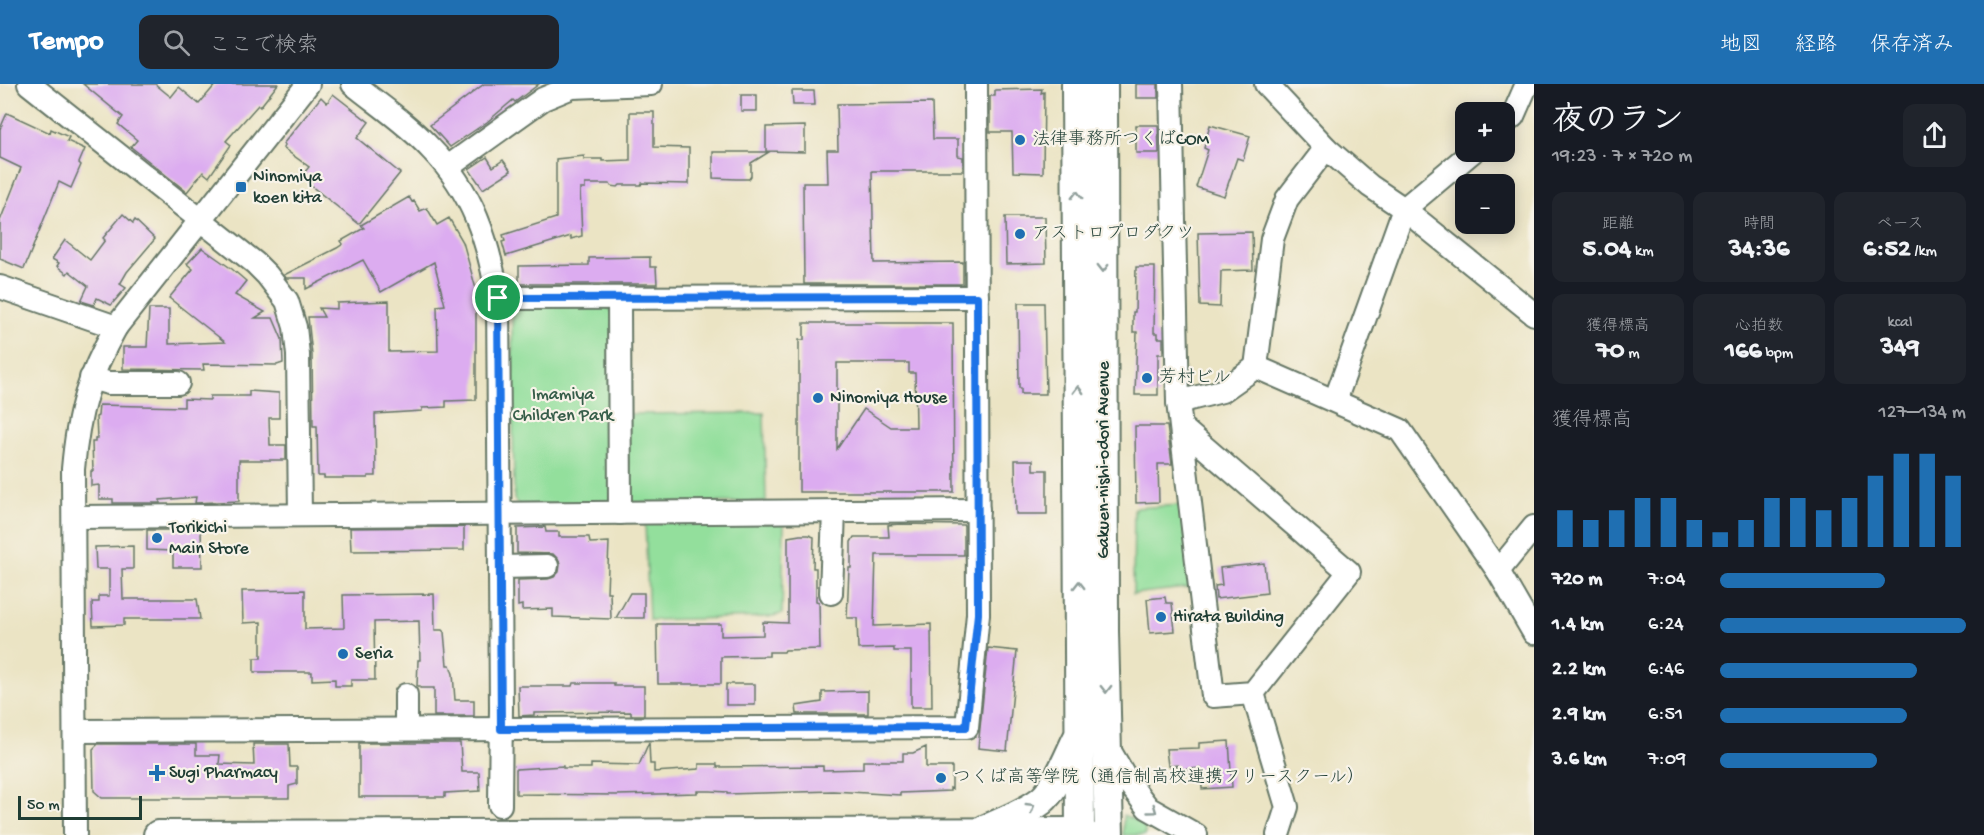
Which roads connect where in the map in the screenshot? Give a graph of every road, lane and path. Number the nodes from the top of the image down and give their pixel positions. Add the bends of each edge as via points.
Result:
1 (29, 84) edge
2 (308, 84) edge
3 (353, 84) edge
4 (651, 84) edge
5 (976, 84) edge
6 (1076, 84) edge
7 (1102, 84) edge
8 (1171, 84) edge
9 (1266, 84) edge
10 (1527, 84) edge
11 (571, 86) edge
12 (1515, 111) edge
13 (1326, 148) junction
14 (1460, 162) edge
15 (448, 167) junction
16 (1404, 209) junction
17 (201, 219) junction
18 (0, 286) edge
19 (977, 297) junction
20 (498, 298) junction
21 (620, 298) junction
22 (1534, 314) edge
23 (116, 327) junction
24 (1256, 367) junction
25 (91, 378) junction
26 (178, 382) dead end
27 (1178, 402) junction
28 (1335, 402) junction
29 (1181, 427) junction
30 (978, 510) junction
31 (834, 511) junction
32 (620, 513) junction
33 (500, 514) junction
34 (300, 515) junction
35 (75, 516) junction
36 (1534, 527) edge
37 (548, 566) dead end
38 (500, 567) junction
39 (1498, 571) junction
40 (831, 593) dead end
41 (1534, 633) edge
42 (1253, 693) junction
43 (406, 694) dead end
44 (406, 729) junction
45 (501, 729) junction
46 (75, 731) junction
47 (1080, 732) junction
48 (1107, 746) junction
49 (501, 805) dead end
50 (979, 832) junction
51 (1082, 834) edge
52 (75, 835) edge
53 (158, 835) edge
54 (1109, 835) edge
55 (1196, 835) edge
56 (1278, 835) edge

1 - 17 street
2 - 17 street
3 - 15 street via 408,127
4 - 11 street
5 - 19 street
47 -> 6 main road, Gakuen-nishi-odori Avenue
7 -> 48 main road, Gakuen-nishi-odori Avenue
8 - 27 street
9 - 13 street
10 - 12 street
11 - 15 street via 543,99
13 - 16 street
13 - 24 street via 1287,199 1272,239
14 - 16 street
15 - 20 street via 484,235
16 - 22 street
16 - 28 street
17 - 23 street
17 - 34 street via 267,274 292,314 298,355
18 - 23 street
19 - 21 street
19 - 30 street
20 - 21 street
20 - 33 street
21 - 32 street
23 - 25 street
24 - 27 street via 1222,391
24 - 28 street
25 - 26 street via 108,383
25 - 35 street via 76,439
27 - 29 street
28 - 39 street via 1400,430
29 - 42 street via 1213,696
29 - 42 street via 1349,572
30 - 31 street
30 - 45 street via 978,614 966,727
31 - 32 street
31 - 40 street
32 - 33 street
33 - 34 street
33 - 38 street
34 - 35 street
35 - 46 street
36 - 39 street
37 - 38 street
38 - 45 street
39 - 41 street
42 - 56 street via 1287,807
43 - 44 street
44 - 45 street
44 - 46 street
45 - 49 street
46 - 52 street
50 -> 47 main road via 1043,799
47 - 51 main road, Gakuen-nishi-odori Avenue
48 - 54 main road, Gakuen-nishi-odori Avenue
48 -> 55 street via 1148,808
50 - 51 main road
50 - 53 main road

